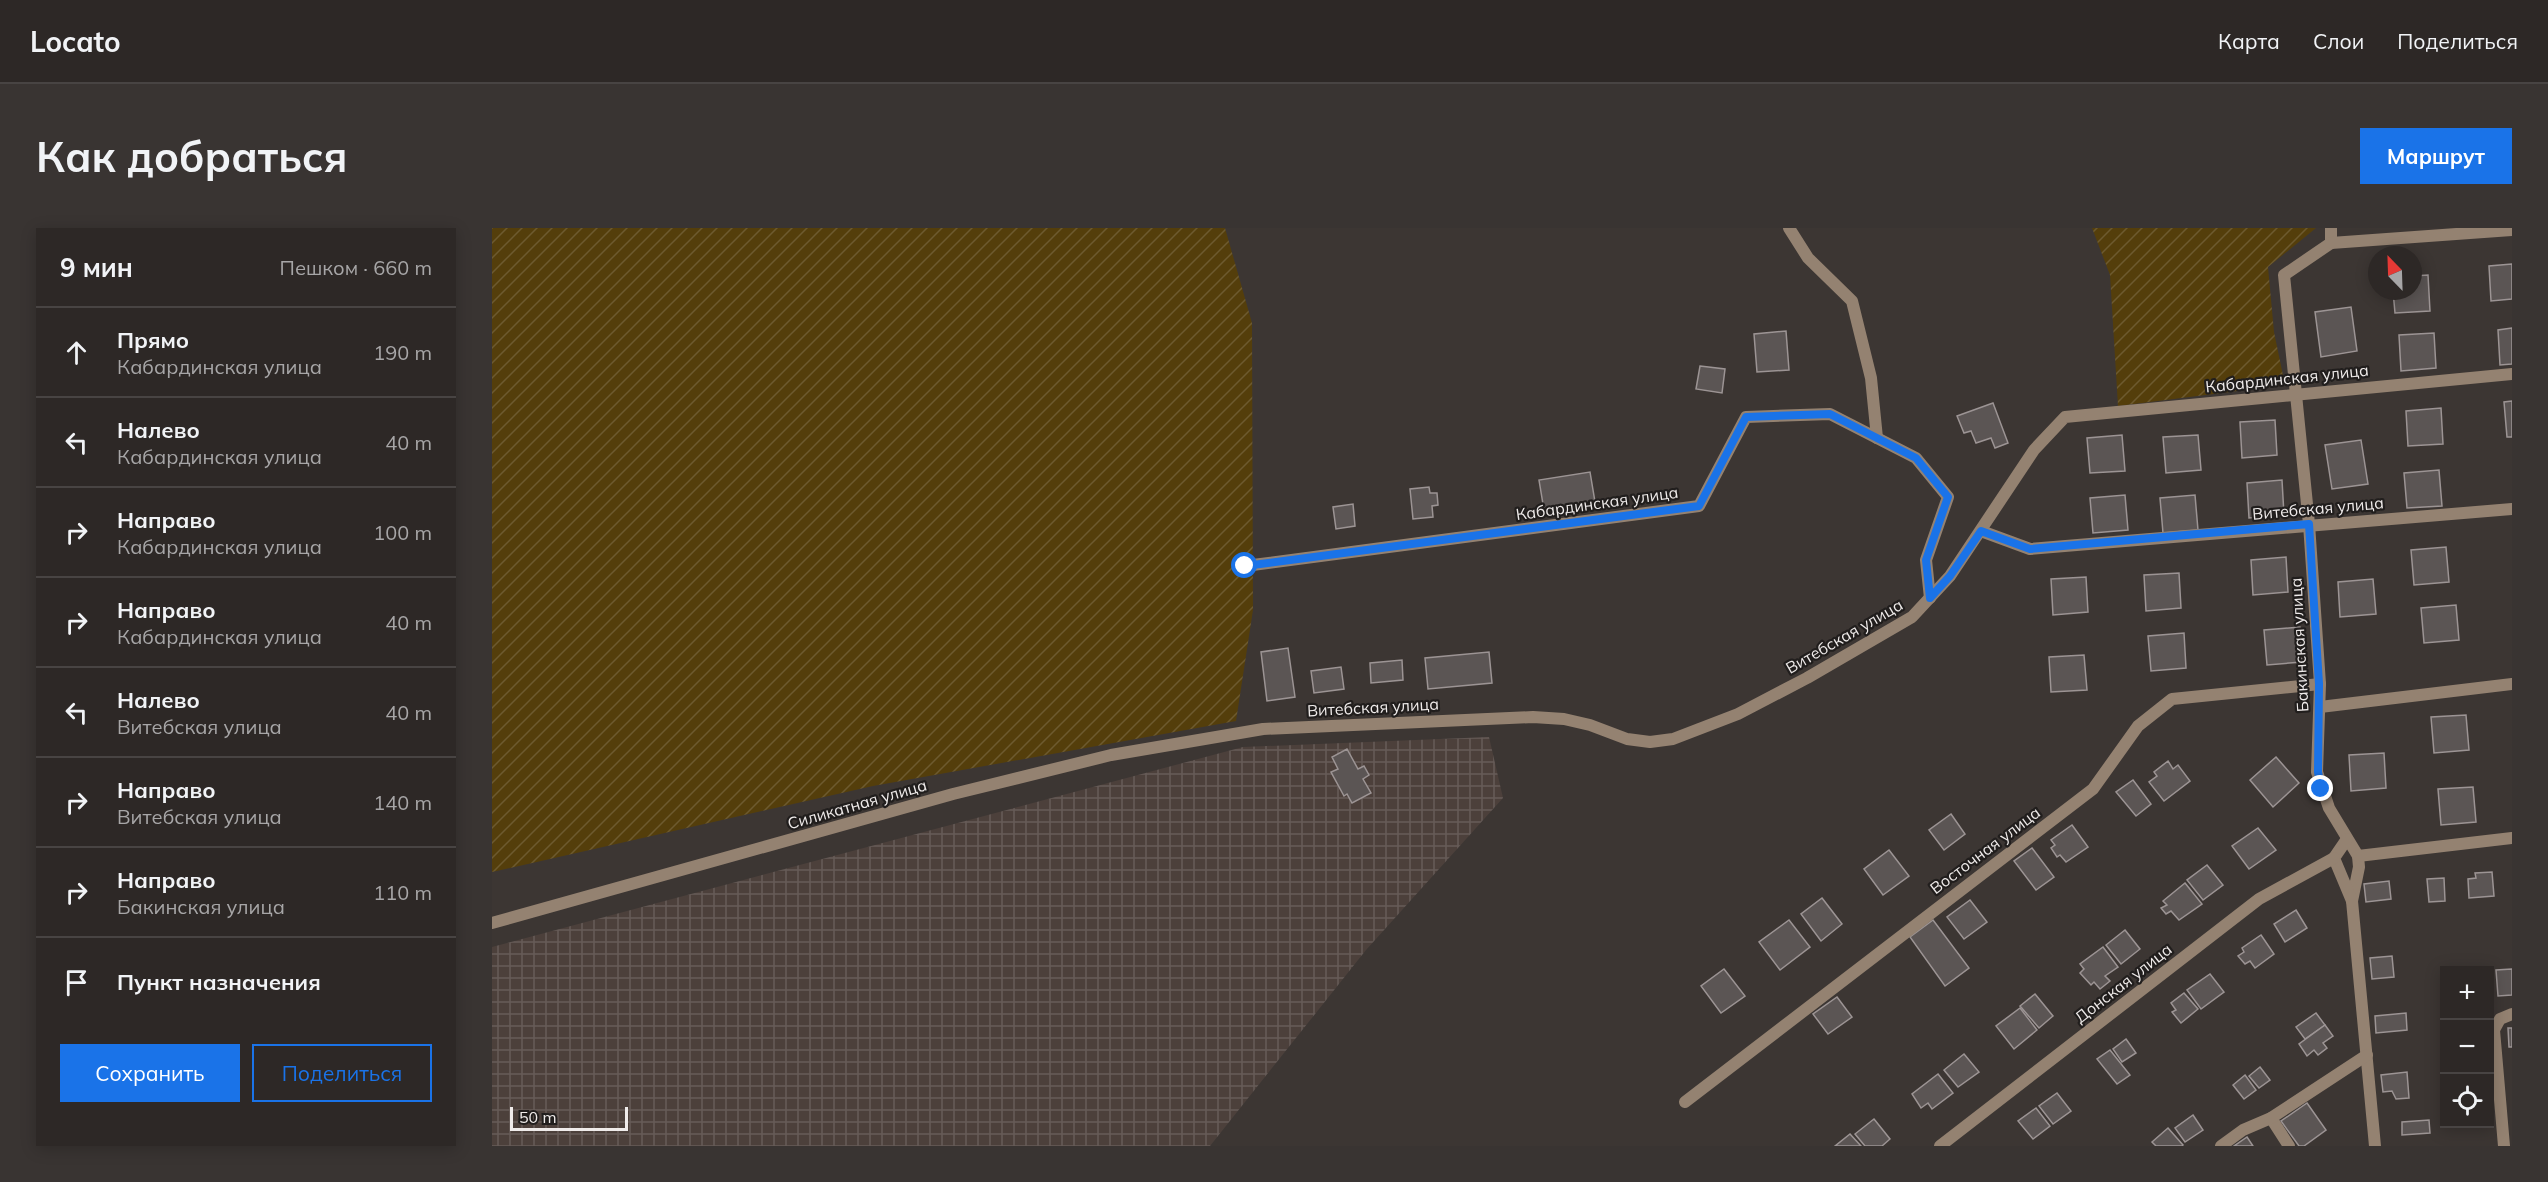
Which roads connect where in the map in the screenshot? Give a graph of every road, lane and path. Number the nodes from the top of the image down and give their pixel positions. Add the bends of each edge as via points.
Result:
1 (1789, 228) edge
2 (2331, 228) edge
3 (2512, 230) edge
4 (2331, 243) junction
5 (2512, 374) edge
6 (2296, 393) junction
7 (1878, 438) junction
8 (2512, 509) edge
9 (2309, 524) junction
10 (1981, 531) junction
11 (1245, 566) dead end
12 (1930, 598) junction
13 (2319, 684) junction
14 (2512, 684) edge
15 (2320, 707) junction
16 (1235, 734) joint
17 (2512, 838) edge
18 (2347, 839) junction
19 (2358, 856) junction
20 (2334, 858) junction
21 (2352, 901) junction
22 (492, 923) edge
23 (2512, 1014) edge
24 (2367, 1055) junction
25 (1685, 1102) dead end
26 (2271, 1118) junction
27 (1940, 1146) edge
28 (2221, 1146) edge
29 (2289, 1146) edge
30 (2375, 1146) edge
31 (2504, 1146) edge

1 - 7 street via 1808,258 1852,301 1871,378
2 - 4 street
3 - 4 street
4 - 6 street, Бакинская улица via 2284,275
5 - 6 street, Кабардинская улица
6 - 9 street, Бакинская улица
6 - 10 street, Кабардинская улица via 2065,417 2034,450
7 - 11 street, Кабардинская улица via 1830,414 1746,417 1699,506
7 - 12 street, Кабардинская улица via 1916,458 1948,497 1926,560
8 - 9 street, Витебская улица
9 - 10 street, Витебская улица via 2030,549
9 - 13 street, Бакинская улица
10 - 12 street, Витебская улица
12 - 16 street, Витебская улица via 1912,617 1808,678 1738,714 1673,739 1627,739 1590,725 1533,717 1263,729
13 - 15 street, Бакинская улица
13 - 25 street, Восточная улица via 2172,699 2138,726 2093,789
14 - 15 street
15 - 18 street, Бакинская улица via 2318,772 2329,808
16 - 22 street, Силикатная улица via 1111,755 953,794
17 - 19 street
18 - 19 street, Бакинская улица
18 - 20 street
19 - 21 street
20 - 21 street
20 - 27 street, Донская улица via 2259,899
21 - 24 street
23 - 31 street via 2500,1019 2494,1030
24 - 26 street
24 - 30 street
26 - 28 street via 2243,1130
26 - 29 street

